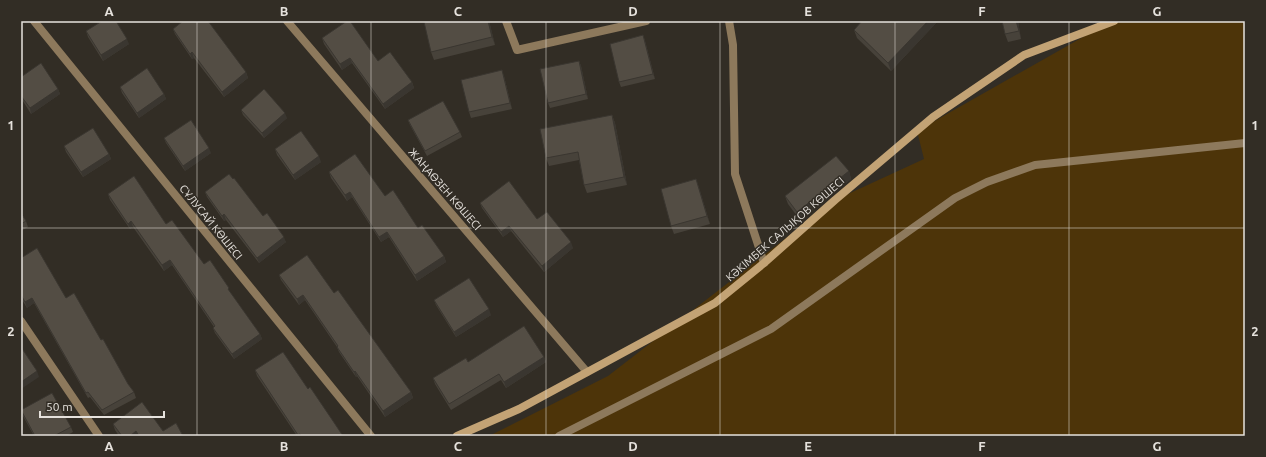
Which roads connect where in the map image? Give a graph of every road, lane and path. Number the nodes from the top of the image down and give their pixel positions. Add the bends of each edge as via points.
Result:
1 (34, 21) edge
2 (287, 21) edge
3 (506, 21) edge
4 (646, 21) edge
5 (729, 21) edge
6 (1114, 21) edge
7 (1245, 143) edge
8 (764, 263) junction
9 (21, 321) edge
10 (587, 372) junction
11 (99, 436) edge
12 (371, 436) edge
13 (457, 436) edge
14 (559, 436) edge

1 - 12 street, СҰЛУСАЙ КӨШЕСІ
2 - 10 street, ЖАҢАӨЗЕН КӨШЕСІ
3 - 4 street via 517,50
5 - 8 street via 733,45 735,174
6 - 8 street, КӘКІМБЕК САЛЫҚОВ КӨШЕСІ via 1024,55 946,108
7 - 14 street via 1035,166 987,182 955,198 771,329
8 - 10 street, КӘКІМБЕК САЛЫҚОВ КӨШЕСІ via 715,303
9 - 11 street
10 - 13 street, КӘКІМБЕК САЛЫҚОВ КӨШЕСІ via 519,409

